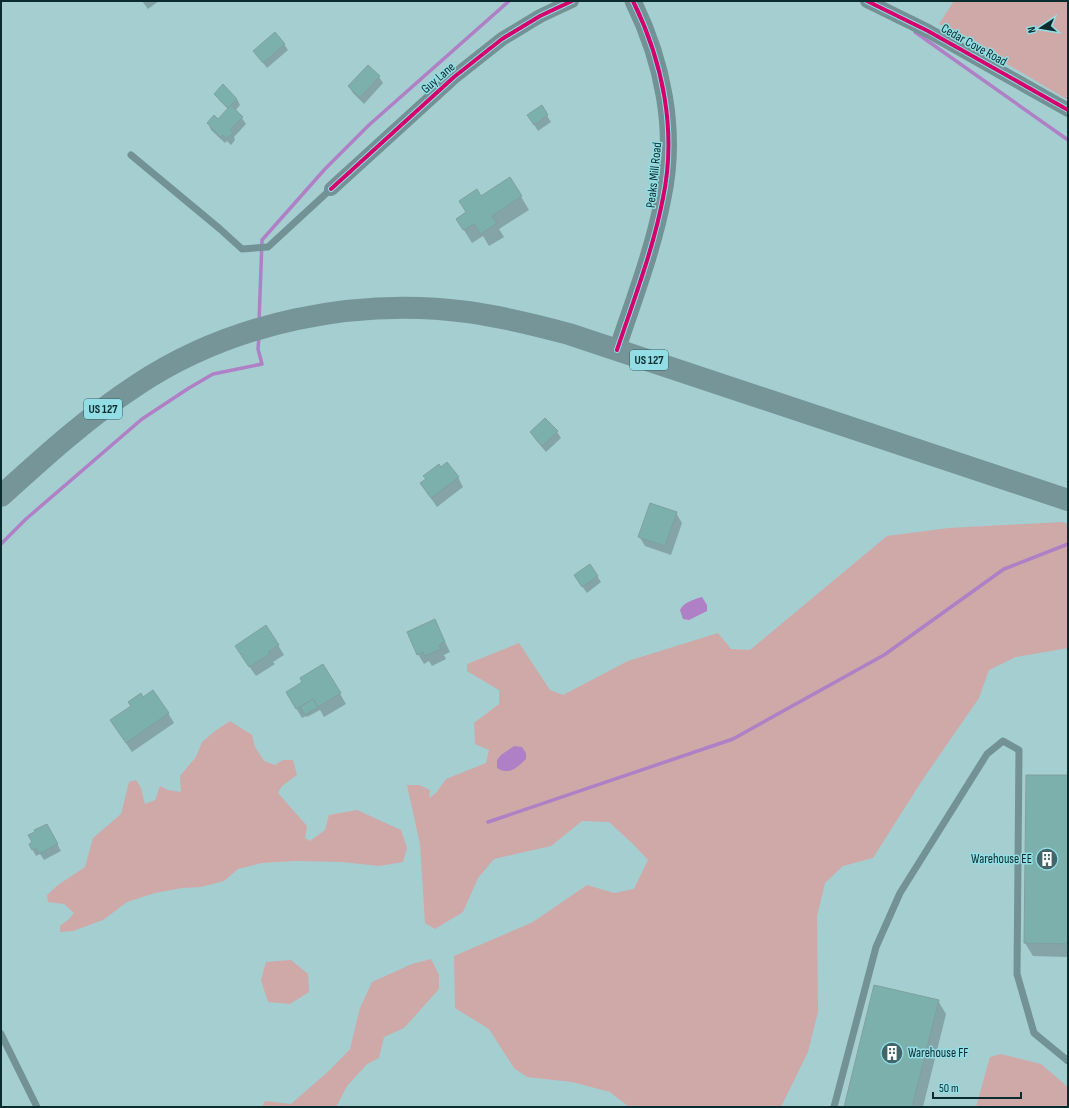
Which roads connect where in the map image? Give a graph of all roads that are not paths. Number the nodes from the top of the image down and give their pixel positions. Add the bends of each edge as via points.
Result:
1 (572, 1) edge
2 (633, 1) edge
3 (867, 1) edge
4 (1068, 110) edge
5 (131, 155) dead end
6 (331, 188) joint
7 (618, 350) junction
8 (1, 496) edge
9 (1068, 500) edge
10 (1, 1034) edge
11 (1068, 1061) edge
12 (37, 1107) edge
13 (834, 1107) edge

1 - 6 street, Guy Lane via 540,16 502,39 454,77
2 - 7 street, Peaks Mill Road via 654,51 662,81 669,148 668,170 658,223
3 - 4 street, Cedar Cove Road via 906,19
5 - 6 lane via 242,249 268,247
7 - 8 highway, US 127 via 521,321 438,309 362,310 283,323 200,350 138,384 76,429
7 - 9 highway, US 127
10 - 12 lane
11 - 13 lane via 1034,1033 1017,974 1019,750 1003,740 987,754 900,893 876,947

